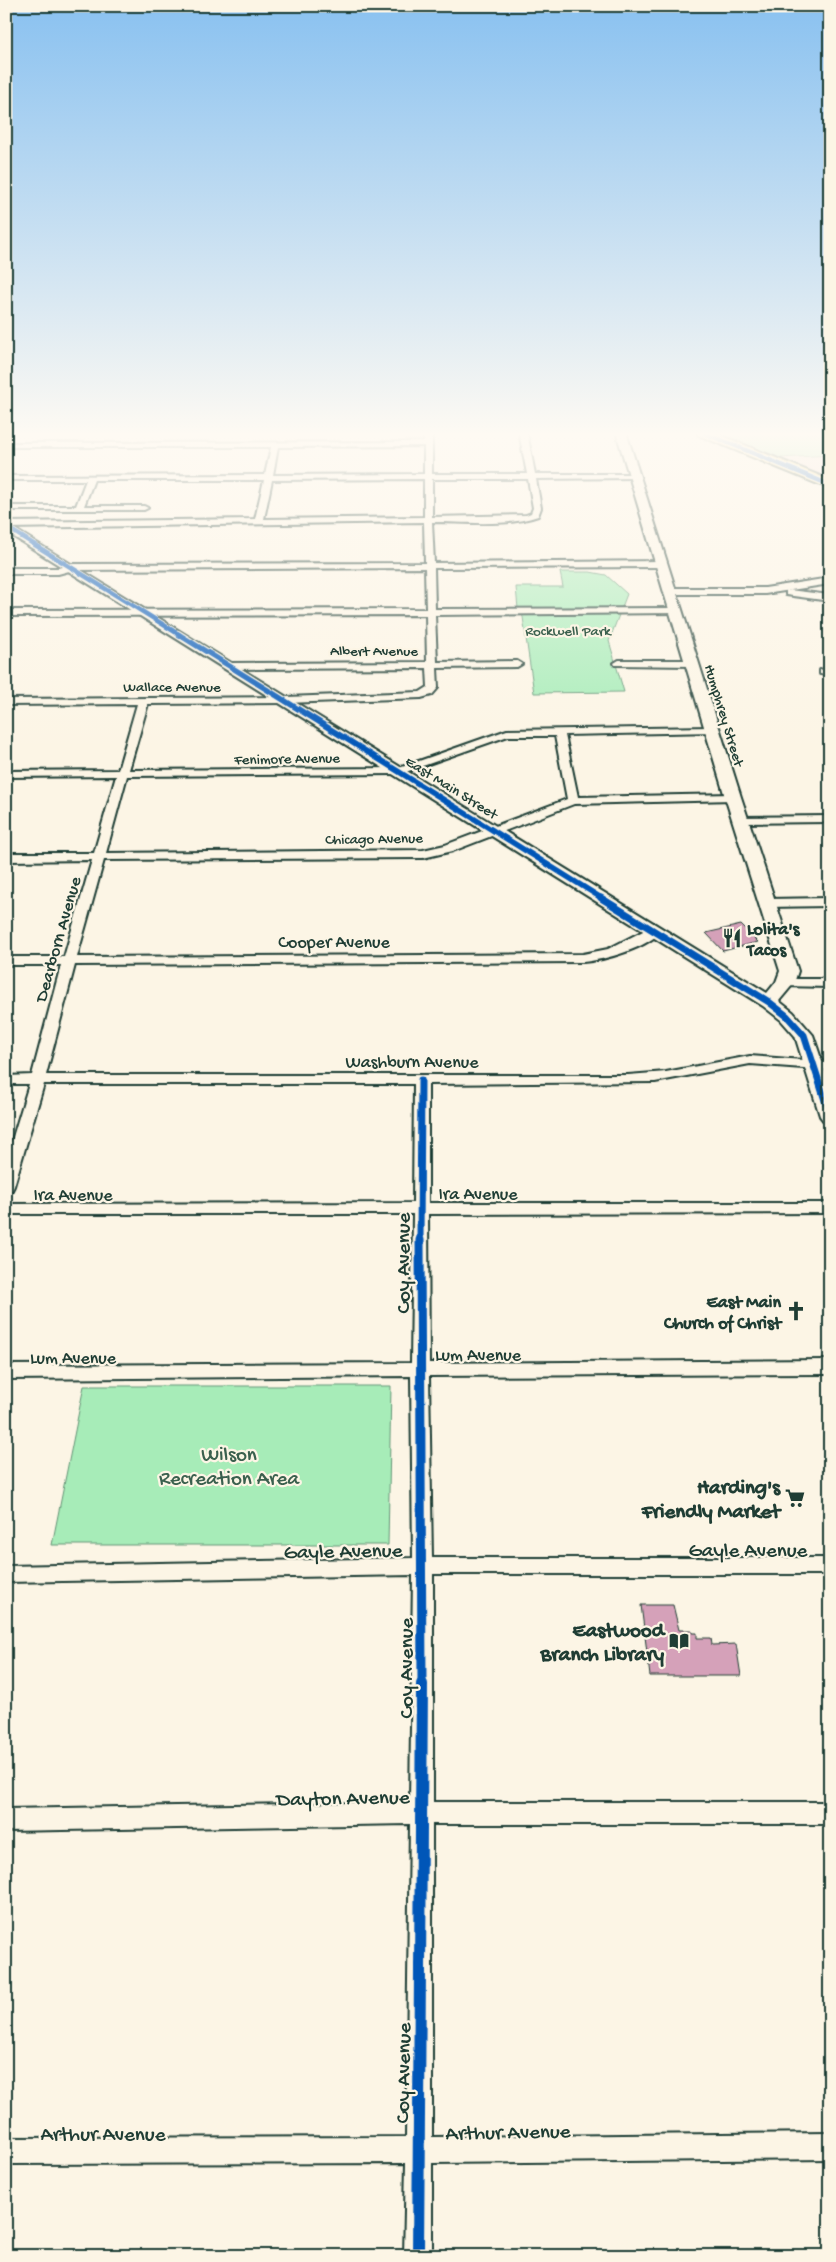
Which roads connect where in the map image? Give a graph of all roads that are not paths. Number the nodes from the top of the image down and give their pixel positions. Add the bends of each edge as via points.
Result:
1 (25, 538) edge
2 (428, 538) edge
3 (655, 538) edge
4 (663, 564) junction
5 (429, 565) junction
6 (72, 567) junction
7 (6, 571) edge
8 (830, 581) edge
9 (671, 591) junction
10 (765, 591) junction
11 (830, 598) edge
12 (430, 612) junction
13 (677, 612) junction
14 (6, 613) edge
15 (146, 613) junction
16 (619, 663) dead end
17 (692, 663) junction
18 (432, 664) junction
19 (517, 664) dead end
20 (231, 666) junction
21 (286, 700) junction
22 (6, 702) edge
23 (143, 702) junction
24 (712, 730) junction
25 (559, 731) junction
26 (400, 771) junction
27 (6, 774) edge
28 (123, 774) junction
29 (733, 797) junction
30 (573, 801) junction
31 (830, 819) edge
32 (740, 820) junction
33 (496, 830) junction
34 (6, 857) edge
35 (100, 857) junction
36 (766, 902) junction
37 (830, 902) edge
38 (656, 930) junction
39 (6, 961) edge
40 (69, 961) junction
41 (785, 983) junction
42 (830, 983) edge
43 (769, 1002) junction
44 (823, 1066) edge
45 (6, 1080) edge
46 (38, 1080) junction
47 (421, 1080) junction
48 (830, 1116) edge
49 (6, 1186) edge
50 (420, 1208) junction
51 (830, 1208) edge
52 (6, 1209) edge
53 (830, 1367) edge
54 (420, 1370) junction
55 (6, 1372) edge
56 (423, 1566) junction
57 (830, 1566) edge
58 (6, 1574) edge
59 (422, 1813) junction
60 (830, 1813) edge
61 (6, 1820) edge
62 (830, 2146) edge
63 (6, 2150) edge
64 (418, 2150) junction
65 (418, 2256) edge

1 - 6 street, East Main Street
2 - 5 street
3 - 4 street, Humphrey Street
4 - 5 street
4 - 9 street, Humphrey Street
5 - 6 street
5 - 12 street
6 - 7 street
6 - 15 street, East Main Street
8 - 10 street
9 - 10 street
9 - 13 street, Humphrey Street
10 - 11 street
12 - 13 street
12 - 15 street
12 - 18 street
13 - 17 street, Humphrey Street
14 - 15 street
15 - 20 street, East Main Street
16 - 17 street
17 - 24 street, Humphrey Street
18 - 19 street, Albert Avenue
18 - 20 street, Albert Avenue
18 - 21 street, Wallace Avenue via 433,688 421,695
20 - 21 street, East Main Street
21 - 23 street, Wallace Avenue
21 - 26 street, East Main Street
22 - 23 street, Wallace Avenue
23 - 28 street, Dearborn Avenue
24 - 25 street, Fenimore Avenue
24 - 29 street, Humphrey Street
25 - 26 street, Fenimore Avenue via 499,735
25 - 30 street
26 - 28 street, Fenimore Avenue
26 - 33 street, East Main Street
27 - 28 street, Fenimore Avenue
28 - 35 street, Dearborn Avenue
29 - 30 street, Chicago Avenue
29 - 32 street, Humphrey Street
30 - 33 street, Chicago Avenue
31 - 32 street
32 - 36 street, Humphrey Street
33 - 35 street, Chicago Avenue via 423,854
33 - 38 street, East Main Street
34 - 35 street, Chicago Avenue
35 - 40 street, Dearborn Avenue
36 - 37 street
36 - 41 street, Humphrey Street via 789,971
38 - 40 street, Cooper Avenue via 621,951 602,957
38 - 43 street, East Main Street
39 - 40 street, Cooper Avenue
40 - 46 street, Dearborn Avenue
41 - 42 street
41 - 43 street
43 - 44 street, East Main Street via 804,1035
44 - 47 street, Washburn Avenue via 750,1060 708,1066 669,1077
44 - 48 street, East Main Street
45 - 46 street, Washburn Avenue
46 - 47 street, Washburn Avenue
46 - 49 street, Dearborn Avenue
47 - 50 street, Coy Avenue
50 - 51 street, Ira Avenue
50 - 52 street, Ira Avenue
50 - 54 street, Coy Avenue
53 - 54 street, Lum Avenue
54 - 55 street, Lum Avenue
54 - 56 street, Coy Avenue
56 - 57 street, Gayle Avenue
56 - 58 street, Gayle Avenue
56 - 59 street, Coy Avenue
59 - 60 street, Dayton Avenue
59 - 61 street, Dayton Avenue
59 - 64 street, Coy Avenue
62 - 64 street, Arthur Avenue
63 - 64 street, Arthur Avenue
64 - 65 street, Coy Avenue

